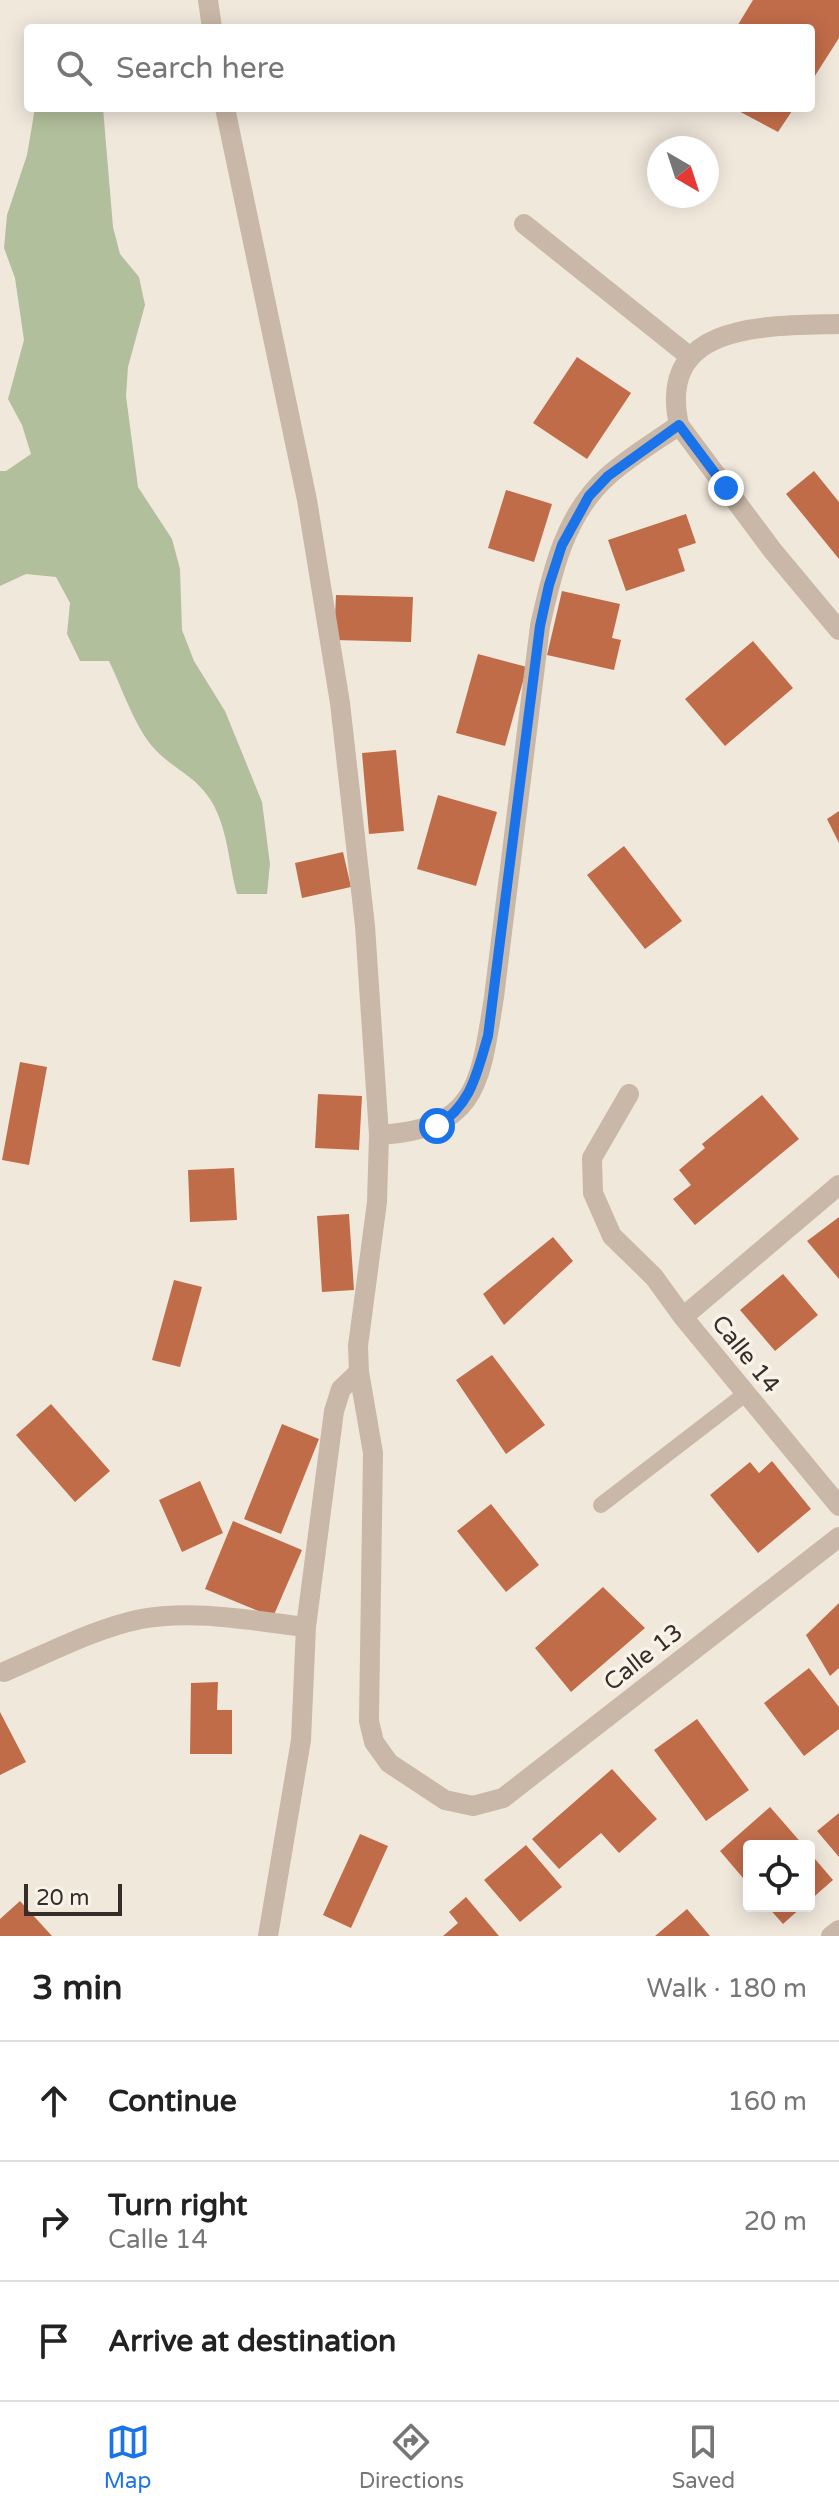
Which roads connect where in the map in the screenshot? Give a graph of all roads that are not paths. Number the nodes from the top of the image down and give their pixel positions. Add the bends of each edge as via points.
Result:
1 (208, 0) edge
2 (211, 24) edge
3 (226, 112) edge
4 (524, 224) dead end
5 (839, 324) edge
6 (689, 356) junction
7 (679, 425) junction
8 (839, 630) edge
9 (629, 1094) dead end
10 (379, 1135) junction
11 (839, 1185) edge
12 (683, 1317) junction
13 (359, 1372) junction
14 (744, 1395) junction
15 (601, 1505) dead end
16 (839, 1506) edge
17 (839, 1537) edge
18 (306, 1627) junction
19 (4, 1672) dead end
20 (839, 1930) edge
21 (268, 1936) edge
22 (831, 1936) edge

1 - 2 street
3 - 10 street via 295,432 340,703 365,926
4 - 6 street
5 - 6 street via 762,326 710,340
6 - 7 street via 674,402
7 - 8 street
7 - 10 street via 589,496 568,532 549,585 496,985 471,1094 437,1126
9 - 12 street via 592,1158 593,1193 612,1236 654,1277
10 - 13 street
11 - 12 street, Calle 14
12 - 14 street, Calle 14
13 - 17 street, Calle 13 via 373,1453 369,1721 374,1742 389,1763 445,1800 473,1806 503,1798
13 - 18 street via 336,1400
14 - 15 lane
14 - 16 street, Calle 14
18 - 19 street via 205,1617 144,1619 114,1626
18 - 21 street via 301,1740
20 - 22 street

